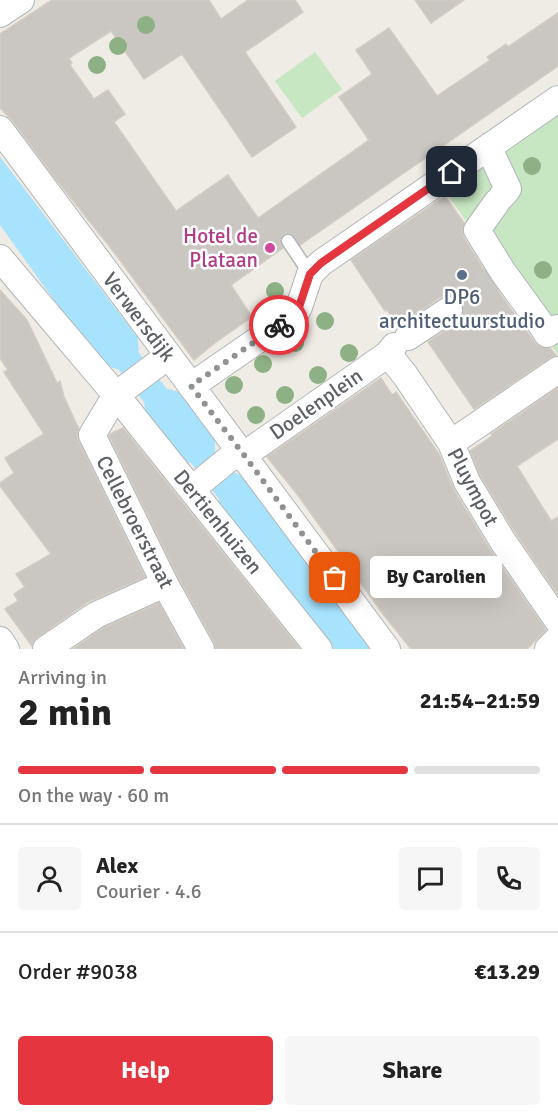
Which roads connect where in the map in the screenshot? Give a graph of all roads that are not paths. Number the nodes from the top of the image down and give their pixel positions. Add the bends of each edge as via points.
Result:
1 (21, 0) edge
2 (0, 14) edge
3 (558, 99) edge
4 (0, 129) edge
5 (490, 146) junction
6 (288, 241) dead end
7 (1, 260) edge
8 (315, 268) junction
9 (449, 310) tunnel mouth
10 (557, 328) edge
11 (397, 346) junction
12 (162, 360) junction
13 (558, 370) edge
14 (191, 386) junction
15 (122, 391) junction
16 (451, 443) junction
17 (237, 456) junction
18 (198, 483) junction
19 (165, 584) junction
20 (558, 621) edge
21 (558, 639) edge
22 (0, 640) edge
23 (6, 649) edge
24 (46, 649) edge
25 (201, 649) edge
26 (319, 649) edge
27 (387, 649) edge
28 (548, 649) edge

1 - 2 street
3 - 5 street
4 - 12 street, Verwersdijk
5 - 8 street
5 - 10 street via 508,189 477,231 547,334
6 - 8 lane
7 - 15 street
8 - 14 street via 294,315
9 - 11 street, Doelenplein
11 - 16 street, Pluympot via 405,375
11 - 17 street, Doelenplein
12 - 14 street, Verwersdijk
12 - 15 street
13 - 16 street
14 - 17 street, Verwersdijk
15 - 18 street, Dertienhuizen
15 - 19 street, Cellebroerstraat via 92,435
16 - 20 street, Pluympot via 467,482
17 - 18 street, Doelenplein
17 - 27 street, Verwersdijk
18 - 26 street, Dertienhuizen
19 - 24 street via 96,615
19 - 25 street, Cellebroerstraat
21 - 28 street
22 - 23 street

